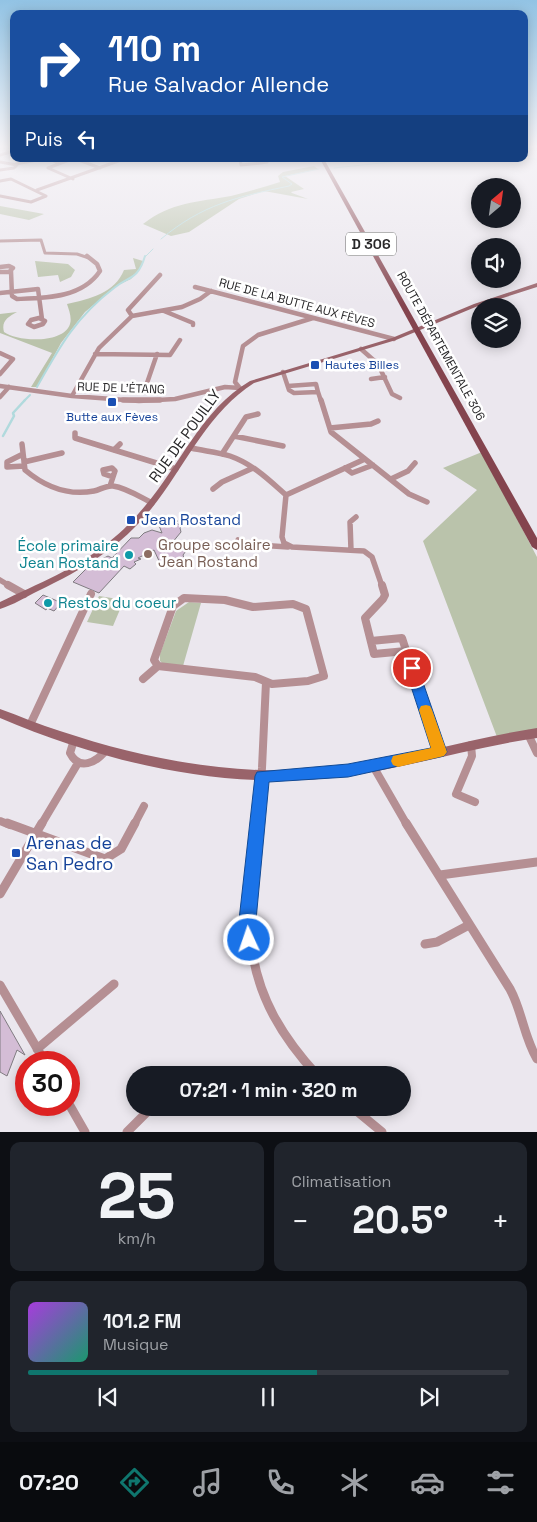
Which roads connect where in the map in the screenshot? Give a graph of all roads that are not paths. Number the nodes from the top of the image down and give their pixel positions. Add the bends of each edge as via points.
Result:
1 (15, 199) edge
2 (39, 199) edge
3 (344, 199) edge
4 (1, 240) edge
5 (0, 267) edge
6 (11, 271) junction
7 (0, 272) edge
8 (160, 275) dead end
9 (537, 285) edge
10 (195, 287) dead end
11 (11, 291) junction
12 (211, 291) junction
13 (0, 293) edge
14 (40, 297) junction
15 (162, 311) junction
16 (132, 316) junction
17 (313, 318) junction
18 (42, 319) dead end
19 (193, 325) dead end
20 (417, 330) junction
21 (394, 339) junction
22 (180, 340) dead end
23 (361, 349) junction
24 (0, 353) edge
25 (95, 354) junction
26 (157, 354) junction
27 (283, 372) junction
28 (0, 374) edge
29 (384, 377) junction
30 (371, 379) dead end
31 (147, 383) dead end
32 (0, 386) edge
33 (10, 387) junction
34 (240, 388) junction
35 (72, 396) junction
36 (0, 397) edge
37 (400, 398) dead end
38 (258, 414) dead end
39 (378, 421) dead end
40 (330, 428) junction
41 (75, 433) dead end
42 (234, 436) junction
43 (22, 444) dead end
44 (120, 444) dead end
45 (283, 446) dead end
46 (191, 448) junction
47 (114, 450) junction
48 (62, 453) dead end
49 (22, 454) junction
50 (222, 454) junction
51 (366, 459) junction
52 (24, 464) junction
53 (415, 464) dead end
54 (373, 465) junction
55 (253, 468) junction
56 (345, 468) junction
57 (176, 469) junction
58 (112, 476) dead end
59 (391, 479) junction
60 (110, 486) junction
61 (213, 489) dead end
62 (286, 495) junction
63 (426, 502) dead end
64 (152, 503) junction
65 (356, 517) dead end
66 (238, 540) dead end
67 (537, 546) edge
68 (292, 547) junction
69 (351, 550) junction
70 (0, 580) edge
71 (24, 594) junction
72 (91, 594) dead end
73 (0, 606) edge
74 (371, 641) junction
75 (406, 651) junction
76 (158, 666) junction
77 (143, 679) dead end
78 (266, 682) junction
79 (0, 713) edge
80 (30, 725) junction
81 (533, 733) edge
82 (74, 740) junction
83 (471, 745) junction
84 (106, 750) junction
85 (440, 752) junction
86 (537, 753) edge
87 (78, 763) junction
88 (373, 766) junction
89 (262, 776) junction
90 (475, 802) dead end
91 (144, 806) dead end
92 (0, 821) edge
93 (36, 833) junction
94 (537, 862) edge
95 (440, 875) junction
96 (0, 894) edge
97 (469, 925) junction
98 (425, 944) dead end
99 (114, 984) dead end
100 (0, 986) edge
101 (37, 1049) joint
102 (537, 1059) edge
103 (308, 1066) edge
104 (76, 1116) edge
105 (142, 1116) edge
106 (363, 1116) edge
107 (85, 1132) edge
108 (127, 1132) edge
109 (382, 1132) edge

1 - 2 street via 31,202
3 - 20 main road, ROUTE DÉPARTEMENTALE 306 / D 306
4 - 14 street via 42,240 45,253 84,256 99,268 97,278 83,288
5 - 6 street via 11,266
6 - 7 street
6 - 11 street
8 - 16 street via 128,310
9 - 20 street, RUE DE POUILLY
10 - 12 street, RUE DE LA BUTTE AUX FÈVES
11 - 13 street
11 - 14 street via 14,299
11 - 14 street via 37,288
12 - 15 street via 191,303
12 - 17 street, RUE DE LA BUTTE AUX FÈVES
14 - 18 street
15 - 16 street
15 - 19 street
16 - 25 street
17 - 21 street, RUE DE LA BUTTE AUX FÈVES
17 - 34 street via 259,334 246,343 235,382
20 - 21 street, RUE DE POUILLY
20 - 67 main road, ROUTE DÉPARTEMENTALE 306 / D 306
21 - 23 street, RUE DE POUILLY
22 - 26 street via 170,354
23 - 27 street, RUE DE POUILLY
23 - 29 street via 378,364
24 - 28 street via 13,359
25 - 26 street
25 - 35 street
26 - 31 street
27 - 34 street, RUE DE POUILLY
27 - 40 street via 289,390 294,393 318,392
29 - 30 street
29 - 37 street via 392,394
32 - 33 street, RUE DE L'ÉTANG
33 - 35 street, RUE DE L'ÉTANG
33 - 36 street
34 - 35 street, RUE DE L'ÉTANG via 152,401
34 - 46 street, RUE DE POUILLY via 211,419
38 - 42 street via 246,417
39 - 40 street
40 - 51 street
41 - 47 street via 75,438
42 - 45 street
42 - 50 street
43 - 49 street
44 - 47 street
46 - 50 street
46 - 57 street, RUE DE POUILLY
47 - 57 street
48 - 52 street
49 - 52 street
49 - 52 street via 7,462 7,467
50 - 55 street
51 - 54 street
51 - 56 street
52 - 60 street via 25,470 35,480 67,492 97,491
53 - 59 street
54 - 56 street via 352,473
54 - 59 street
55 - 61 street
55 - 62 street
56 - 62 street
57 - 64 street, RUE DE POUILLY
58 - 60 street
59 - 63 street
60 - 64 street
62 - 68 street via 282,537 284,543
64 - 71 street, RUE DE POUILLY via 123,535 102,552
65 - 69 street via 350,522
66 - 68 street via 244,544
68 - 69 street
69 - 74 street via 364,551 372,557 385,595 365,618
70 - 71 street
71 - 73 street, RUE DE POUILLY
72 - 80 street
74 - 75 street via 402,638
74 - 75 street via 374,654
75 - 85 street
76 - 77 street
76 - 78 street via 256,677
76 - 78 street via 154,660 173,606 184,598 232,601 259,608 275,603 299,605 306,609 324,676 308,681
78 - 89 street
79 - 80 street
80 - 82 street
81 - 83 street
81 - 86 street
82 - 84 street
82 - 87 street via 70,753
83 - 85 street
83 - 90 street via 472,756 456,794
84 - 87 street via 100,759
84 - 89 street via 190,770
85 - 88 street
87 - 93 street
88 - 89 street via 328,773
88 - 95 street
89 - 103 street via 248,920 251,959 274,1020
91 - 93 street via 121,849 105,859
92 - 93 street
93 - 96 street
94 - 95 street
95 - 97 street
97 - 98 street via 437,942
97 - 102 street via 512,992 522,1028
99 - 101 street
100 - 101 street
104 - 107 street
105 - 108 street
106 - 109 street

